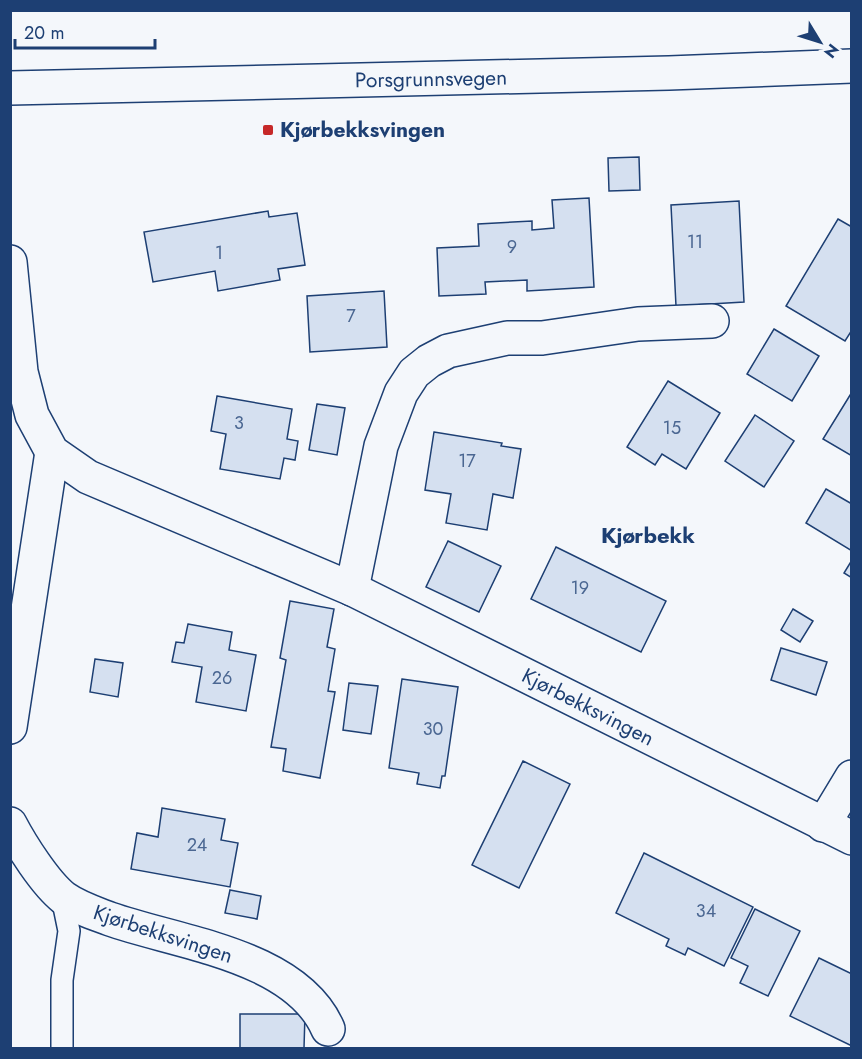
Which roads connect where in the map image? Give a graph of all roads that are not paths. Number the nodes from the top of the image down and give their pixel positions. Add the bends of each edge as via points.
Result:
1 (852, 66) edge
2 (10, 88) edge
3 (10, 262) edge
4 (712, 321) dead end
5 (52, 452) junction
6 (352, 589) junction
7 (10, 727) edge
8 (852, 777) edge
9 (10, 824) edge
10 (837, 832) edge
11 (62, 897) junction
12 (328, 1029) dead end
13 (62, 1048) edge

1 - 2 main road, Porsgrunnsvegen via 669,74
3 - 5 main road, Kjørbekksvingen via 21,372 32,415
4 - 6 main road via 638,324 542,338 507,338 448,351 429,361 414,373 401,393 381,446
5 - 6 main road, Kjørbekksvingen via 88,477
5 - 7 main road
6 - 10 main road, Kjørbekksvingen
8 - 10 main road, Kjørbekksvingen
9 - 11 main road, Kjørbekksvingen via 23,848
11 - 12 main road, Kjørbekksvingen via 137,928 229,954 268,970 321,1013
11 - 13 lane via 69,931 62,980

